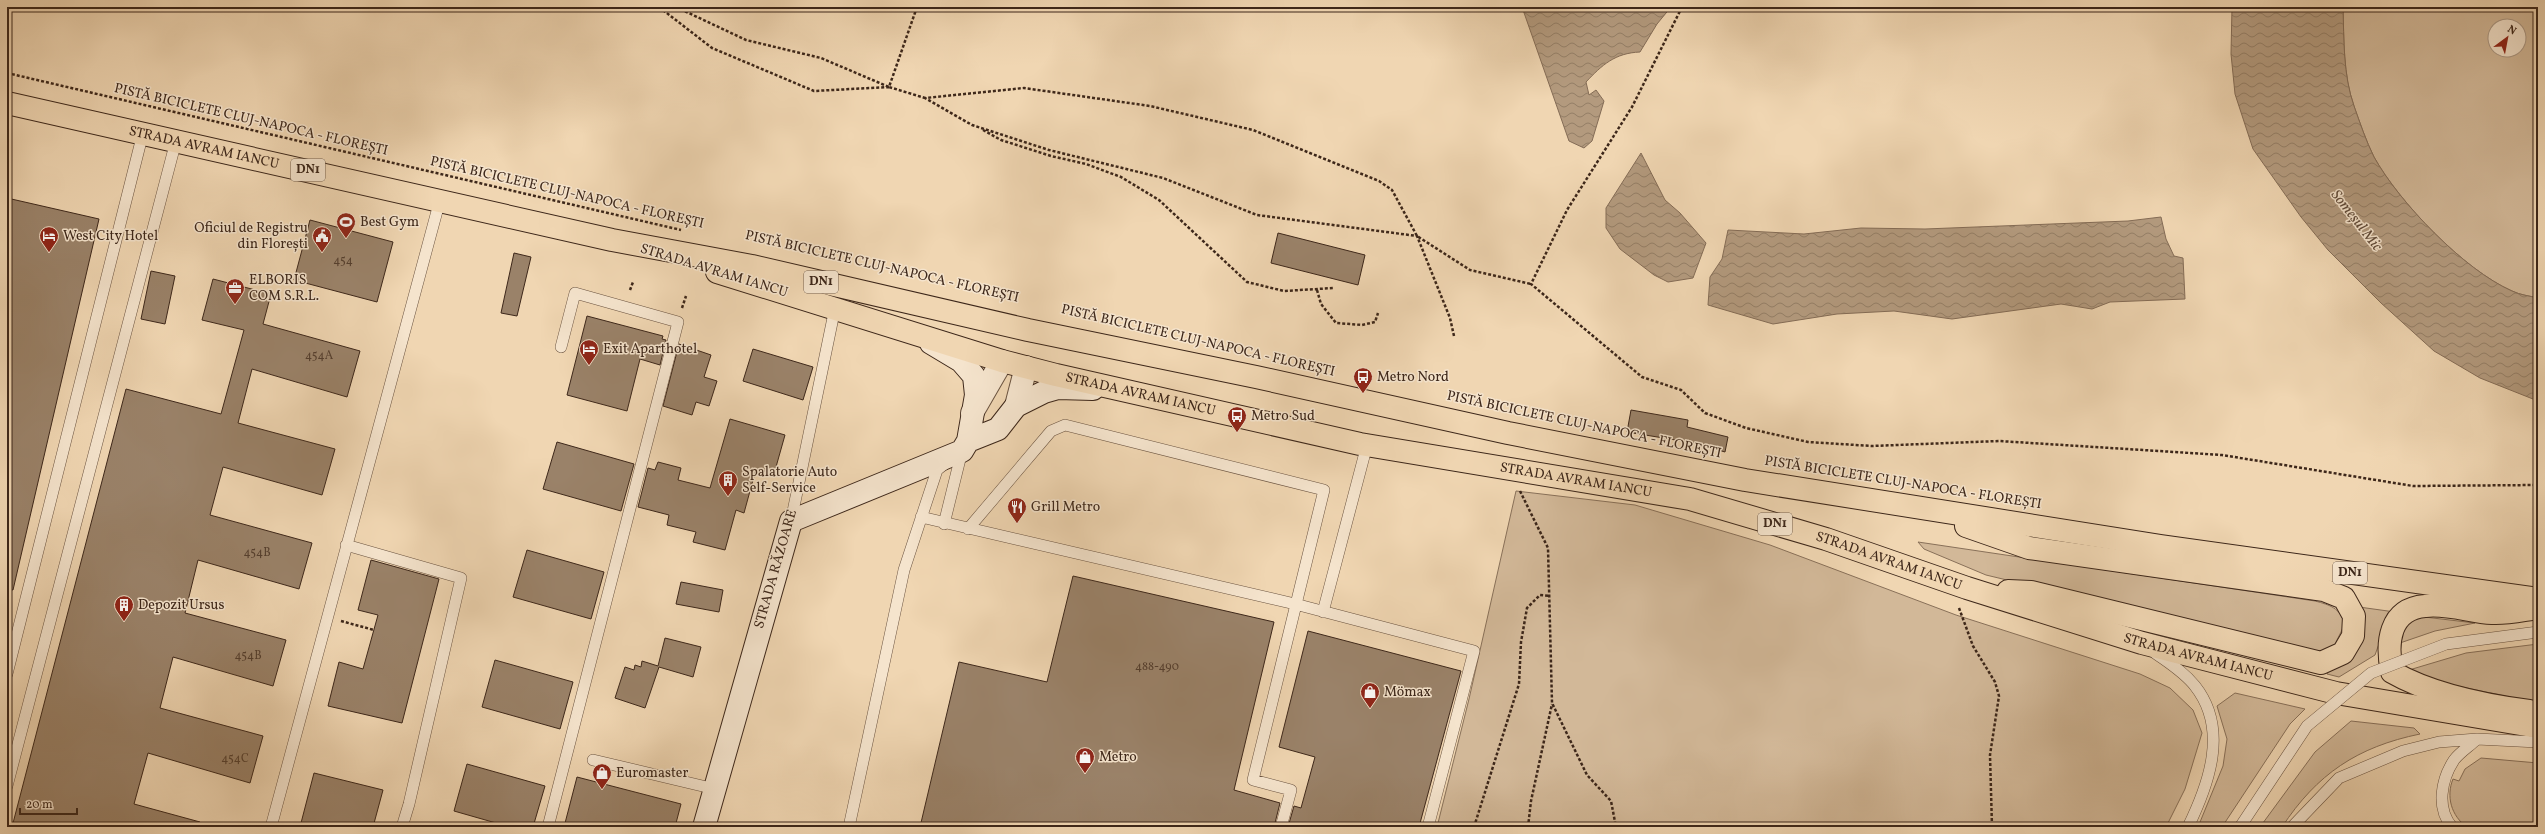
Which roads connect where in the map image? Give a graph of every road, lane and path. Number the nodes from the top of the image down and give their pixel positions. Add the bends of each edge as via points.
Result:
1 (659, 7) edge
2 (676, 7) edge
3 (917, 7) edge
4 (1682, 7) edge
5 (7, 73) edge
6 (889, 87) junction
7 (925, 98) junction
8 (7, 103) edge
9 (975, 126) junction
10 (143, 133) junction
11 (176, 141) junction
12 (440, 200) junction
13 (684, 231) dead end
14 (1417, 236) junction
15 (612, 240) junction
16 (633, 282) dead end
17 (1531, 284) junction
18 (1334, 288) dead end
19 (630, 290) dead end
20 (1318, 290) junction
21 (834, 308) junction
22 (1378, 313) dead end
23 (908, 330) junction
24 (1454, 336) dead end
25 (561, 347) dead end
26 (1002, 361) junction
27 (1026, 367) junction
28 (1115, 388) junction
29 (1016, 406) junction
30 (972, 413) junction
31 (1367, 445) junction
32 (965, 446) junction
33 (2538, 485) edge
34 (1518, 488) dead end
35 (1914, 508) junction
36 (921, 517) junction
37 (791, 521) junction
38 (944, 524) junction
39 (968, 529) junction
40 (346, 545) junction
41 (1550, 596) junction
42 (1963, 597) junction
43 (2538, 599) edge
44 (1295, 604) junction
45 (2538, 608) edge
46 (1323, 612) junction
47 (327, 617) junction
48 (374, 630) dead end
49 (2538, 632) edge
50 (2142, 643) junction
51 (7, 674) edge
52 (1552, 703) junction
53 (2538, 712) edge
54 (2538, 727) edge
55 (2477, 739) junction
56 (2538, 742) edge
57 (593, 760) dead end
58 (7, 786) edge
59 (715, 789) junction
60 (271, 827) edge
61 (402, 827) edge
62 (548, 827) edge
63 (704, 827) edge
64 (849, 827) edge
65 (1281, 827) edge
66 (1428, 827) edge
67 (1474, 827) edge
68 (1528, 827) edge
69 (1616, 827) edge
70 (1992, 827) edge
71 (2188, 827) edge
72 (2240, 827) edge
73 (2292, 827) edge
74 (2452, 827) edge

1 - 6 path via 712,48 814,90
2 - 6 path via 746,40 821,58
3 - 6 path
4 - 17 path via 1632,107 1567,210
5 - 13 path, PISTĂ BICICLETE CLUJ-NAPOCA - FLOREȘTI
6 - 7 path
7 - 9 path
7 - 14 path via 1024,88 1150,106 1253,130 1383,184 1392,190
8 - 10 main road, STRADA AVRAM IANCU / DN1
9 - 14 path via 1049,150 1163,178 1257,215
9 - 20 path via 1001,140 1086,164 1121,177 1159,200 1246,282 1284,291
10 - 11 main road, STRADA AVRAM IANCU / DN1
10 - 51 lane
11 - 12 main road, STRADA AVRAM IANCU / DN1
11 - 58 lane
12 - 15 main road, STRADA AVRAM IANCU / DN1
12 - 40 lane
14 - 17 path via 1470,270
14 - 24 path via 1450,318
15 - 21 main road, STRADA AVRAM IANCU / DN1
15 - 35 main road, STRADA AVRAM IANCU / DN1 via 752,266 1028,330 1256,377 1516,435 1745,480
16 - 19 path
17 - 33 path via 1642,376 1681,390 1705,413 1746,428 1808,442 1872,446 1999,441 2222,455 2413,486
18 - 20 path
20 - 22 path via 1322,304 1336,323 1362,325 1375,322
21 - 23 main road, STRADA AVRAM IANCU / DN1
21 - 37 lane, STRADA RĂZOARE
23 - 26 main road, STRADA AVRAM IANCU / DN1
23 - 30 street via 947,351 974,376 976,395
25 - 62 lane via 575,293 678,322
26 - 27 main road, STRADA AVRAM IANCU / DN1
26 - 30 street
27 - 28 main road, STRADA AVRAM IANCU / DN1
27 - 29 street
28 - 29 street via 1058,388
28 - 31 main road, STRADA AVRAM IANCU / DN1
29 - 32 street via 998,428
30 - 32 street
31 - 42 main road, STRADA AVRAM IANCU / DN1 via 1690,499 1826,539
31 - 46 lane
32 - 36 lane via 937,470
32 - 37 street
32 - 38 lane
34 - 41 path via 1548,548
35 - 42 main road via 2029,548 2324,590 2344,598 2354,616 2353,636 2343,653 2320,663 2031,592
35 - 43 main road, STRADA AVRAM IANCU / DN1
36 - 38 lane
36 - 64 lane via 904,570
37 - 59 street, STRADA RĂZOARE
38 - 39 lane
39 - 44 lane
39 - 44 lane via 1051,431 1065,425 1097,432 1324,490
40 - 47 lane
40 - 61 lane via 461,578
41 - 52 path
41 - 67 path via 1540,595 1527,608 1521,642 1519,684
42 - 50 main road, STRADA AVRAM IANCU / DN1
42 - 70 path via 1973,646 1995,682 1999,696 1990,755
44 - 46 lane
44 - 65 lane via 1253,780 1290,790
45 - 53 main road via 2494,614 2425,606 2406,612 2392,628 2388,653 2392,672 2412,683 2458,697
46 - 66 lane via 1474,651
47 - 48 path
47 - 60 lane
49 - 72 lane, bridge via 2446,644 2371,673 2307,726
50 - 54 main road, STRADA AVRAM IANCU / DN1 via 2336,693
50 - 71 lane via 2181,672 2195,686 2212,720 2214,753 2210,772 2202,800
52 - 68 path
52 - 69 path via 1587,775 1612,801
55 - 56 lane
55 - 73 lane via 2439,742 2403,752 2339,778
55 - 74 lane via 2454,760 2441,789 2445,818
57 - 59 lane
59 - 63 street, STRADA RĂZOARE

